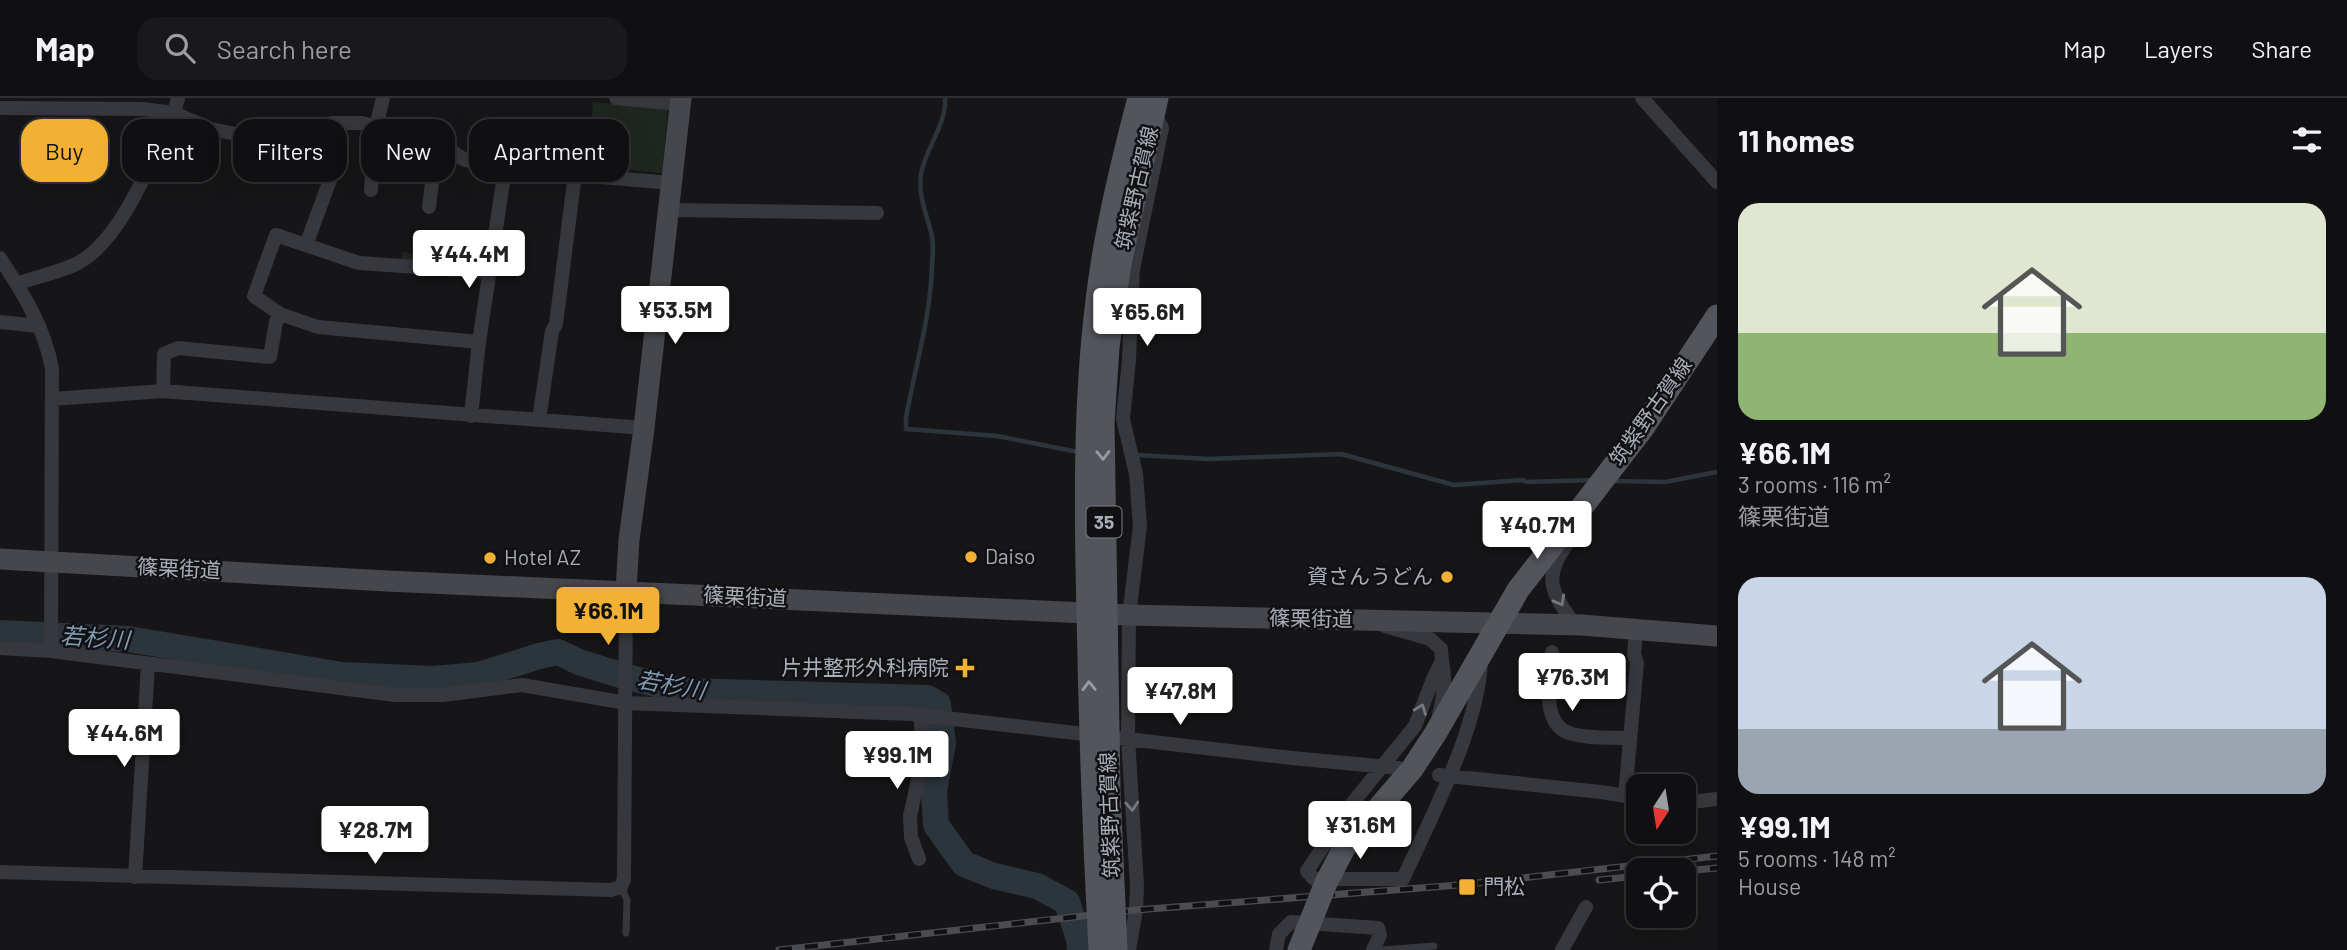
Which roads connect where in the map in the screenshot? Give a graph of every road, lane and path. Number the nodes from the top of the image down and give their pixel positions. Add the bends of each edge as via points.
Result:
1 (178, 98) edge
2 (383, 98) edge
3 (625, 98) edge
4 (1139, 98) edge
5 (1145, 98) edge
6 (1157, 98) edge
7 (1642, 98) edge
8 (681, 101) edge
9 (0, 107) edge
10 (174, 113) junction
11 (378, 119) edge
12 (233, 133) edge
13 (629, 179) edge
14 (329, 182) edge
15 (372, 182) edge
16 (432, 182) edge
17 (503, 182) edge
18 (574, 182) edge
19 (1717, 182) edge
20 (672, 183) junction
21 (371, 190) dead end
22 (429, 207) dead end
23 (670, 210) junction
24 (877, 213) dead end
25 (306, 245) junction
26 (0, 258) edge
27 (490, 272) junction
28 (17, 284) junction
29 (1717, 305) edge
30 (281, 314) junction
31 (0, 322) edge
32 (1712, 323) edge
33 (39, 327) junction
34 (479, 342) junction
35 (163, 391) junction
36 (51, 400) junction
37 (471, 416) junction
38 (539, 420) junction
39 (644, 428) junction
40 (1590, 496) junction
41 (0, 559) edge
42 (51, 562) junction
43 (626, 591) junction
44 (1129, 615) junction
45 (1364, 620) junction
46 (1499, 625) junction
47 (1574, 625) junction
48 (1636, 630) junction
49 (1717, 636) edge
50 (0, 648) edge
51 (51, 651) junction
52 (1552, 652) dead end
53 (1481, 655) junction
54 (1442, 661) junction
55 (148, 664) junction
56 (626, 703) junction
57 (920, 715) junction
58 (1435, 734) junction
59 (1128, 738) junction
60 (1630, 738) junction
61 (1391, 767) junction
62 (1631, 774) edge
63 (1444, 776) junction
64 (1626, 796) edge
65 (1717, 799) edge
66 (1696, 802) edge
67 (919, 859) dead end
68 (0, 872) edge
69 (135, 877) junction
70 (621, 887) junction
71 (1586, 907) dead end
72 (626, 933) dead end
73 (1434, 946) dead end
74 (1100, 950) edge
75 (1116, 950) edge
76 (1129, 950) edge
77 (1276, 950) edge
78 (1299, 950) edge
79 (1373, 950) edge
80 (1383, 950) edge
81 (1562, 950) edge

1 - 10 street
2 - 11 street
3 - 8 street
74 -> 4 main road, 筑紫野古賀線 / 35, bridge via 1091,761 1087,422 1103,260
5 - 44 street via 1162,128 1133,269 1123,419 1136,474 1140,526
6 -> 75 main road, 筑紫野古賀線 / 35, bridge via 1120,263 1103,422
7 - 19 street
8 - 20 main road
9 - 10 street
10 - 12 street
10 - 28 street via 109,235 74,265
13 - 20 street
14 - 25 street
15 - 21 street
16 - 22 street
17 - 27 street
18 - 38 street
20 - 23 main road
23 - 24 street
23 - 39 main road
25 - 27 street via 359,263
25 - 30 street via 276,236 254,296
26 - 28 street
27 - 34 street
28 - 33 street
29 - 32 main road, 筑紫野古賀線
30 - 34 street via 318,327
30 - 35 street via 270,357 178,348 163,354
31 - 33 street
32 - 40 main road, 筑紫野古賀線 via 1643,428
33 - 36 street via 52,369
34 - 37 street
35 - 36 street
35 - 37 street
36 - 42 street
37 - 38 street
38 - 39 street
39 - 43 main road
40 - 46 main road, 筑紫野古賀線 via 1518,590
40 -> 47 street via 1575,534 1552,571 1552,586
41 - 42 main road, 篠栗街道
42 - 43 main road, 篠栗街道
42 - 51 street
43 - 44 main road, 篠栗街道
43 - 56 street
44 - 45 main road, 篠栗街道
44 - 59 street
45 - 46 main road, 篠栗街道
45 - 54 street via 1430,639 1441,649
46 - 47 main road, 篠栗街道
46 - 53 main road, 筑紫野古賀線
47 - 48 main road, 篠栗街道
48 - 49 main road, 篠栗街道
48 - 60 street
50 - 51 street
51 - 55 street
52 - 60 street via 1551,715 1561,729 1571,734
53 - 58 main road, 筑紫野古賀線
53 - 63 street via 1480,680
54 - 58 street via 1444,693
61 -> 54 street via 1415,726
55 - 56 street via 395,695 443,695 522,685
55 - 69 street
56 - 57 street
56 - 70 street
57 - 59 street
57 - 67 street via 924,753 910,816
58 - 78 main road, 筑紫野古賀線, bridge via 1399,786 1344,848
59 - 61 street
59 -> 76 street via 1138,887
60 - 62 street
61 - 63 street via 1350,806 1307,871 1314,879 1403,879
63 - 64 street
65 - 66 street
68 - 69 street
69 - 70 street
70 - 72 lane via 626,900
71 - 81 street
73 - 80 lane
77 - 79 street via 1279,934 1291,922 1378,928 1380,935

